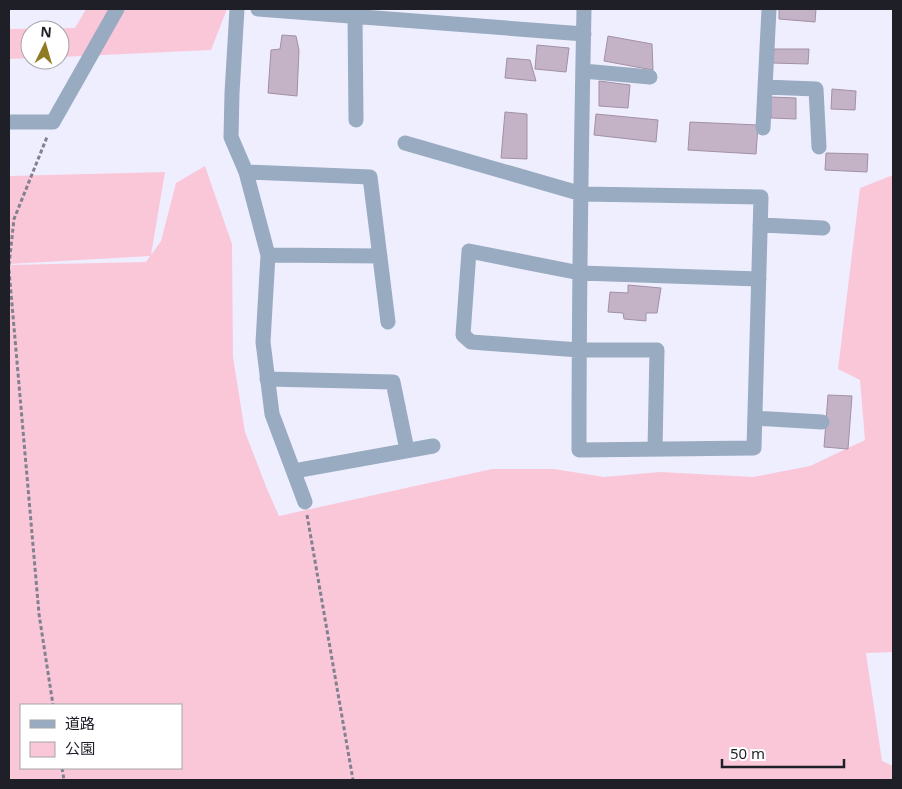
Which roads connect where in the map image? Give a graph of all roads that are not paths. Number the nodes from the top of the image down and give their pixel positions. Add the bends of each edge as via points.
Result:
1 (117, 9) edge
2 (237, 9) edge
3 (258, 9) edge
4 (584, 9) edge
5 (769, 9) edge
6 (356, 16) junction
7 (584, 34) junction
8 (583, 71) junction
9 (650, 77) dead end
10 (765, 87) junction
11 (356, 120) dead end
12 (9, 122) edge
13 (764, 128) dead end
14 (405, 143) dead end
15 (819, 148) dead end
16 (246, 172) junction
17 (582, 194) junction
18 (760, 225) junction
19 (823, 228) dead end
20 (268, 255) junction
21 (380, 256) junction
22 (580, 273) junction
23 (759, 279) junction
24 (388, 322) dead end
25 (579, 350) junction
26 (267, 379) junction
27 (755, 418) junction
28 (822, 422) dead end
29 (433, 446) dead end
30 (655, 449) junction
31 (407, 450) junction
32 (294, 471) junction
33 (305, 502) road end

1 - 12 street via 53,122
2 - 16 street via 232,138
3 - 6 street
4 - 7 street
5 - 10 street
6 - 7 street
6 - 11 street
7 - 8 street
8 - 9 street
8 - 17 street
10 - 13 street
10 - 15 street via 816,89
14 - 17 street
16 - 20 street
16 - 21 street via 370,177
17 - 18 street via 761,197
17 - 22 street
18 - 19 street
18 - 23 street
20 - 21 street
20 - 26 street via 263,342
21 - 24 street
22 - 23 street
22 - 25 street
22 - 25 street via 469,251 463,335 471,342
23 - 27 street
25 - 30 street via 579,450
25 - 30 street via 658,350
26 - 31 street via 393,382
26 - 32 street via 272,414
27 - 28 street
27 - 30 street via 754,448
29 - 31 street
31 - 32 street
32 - 33 street

